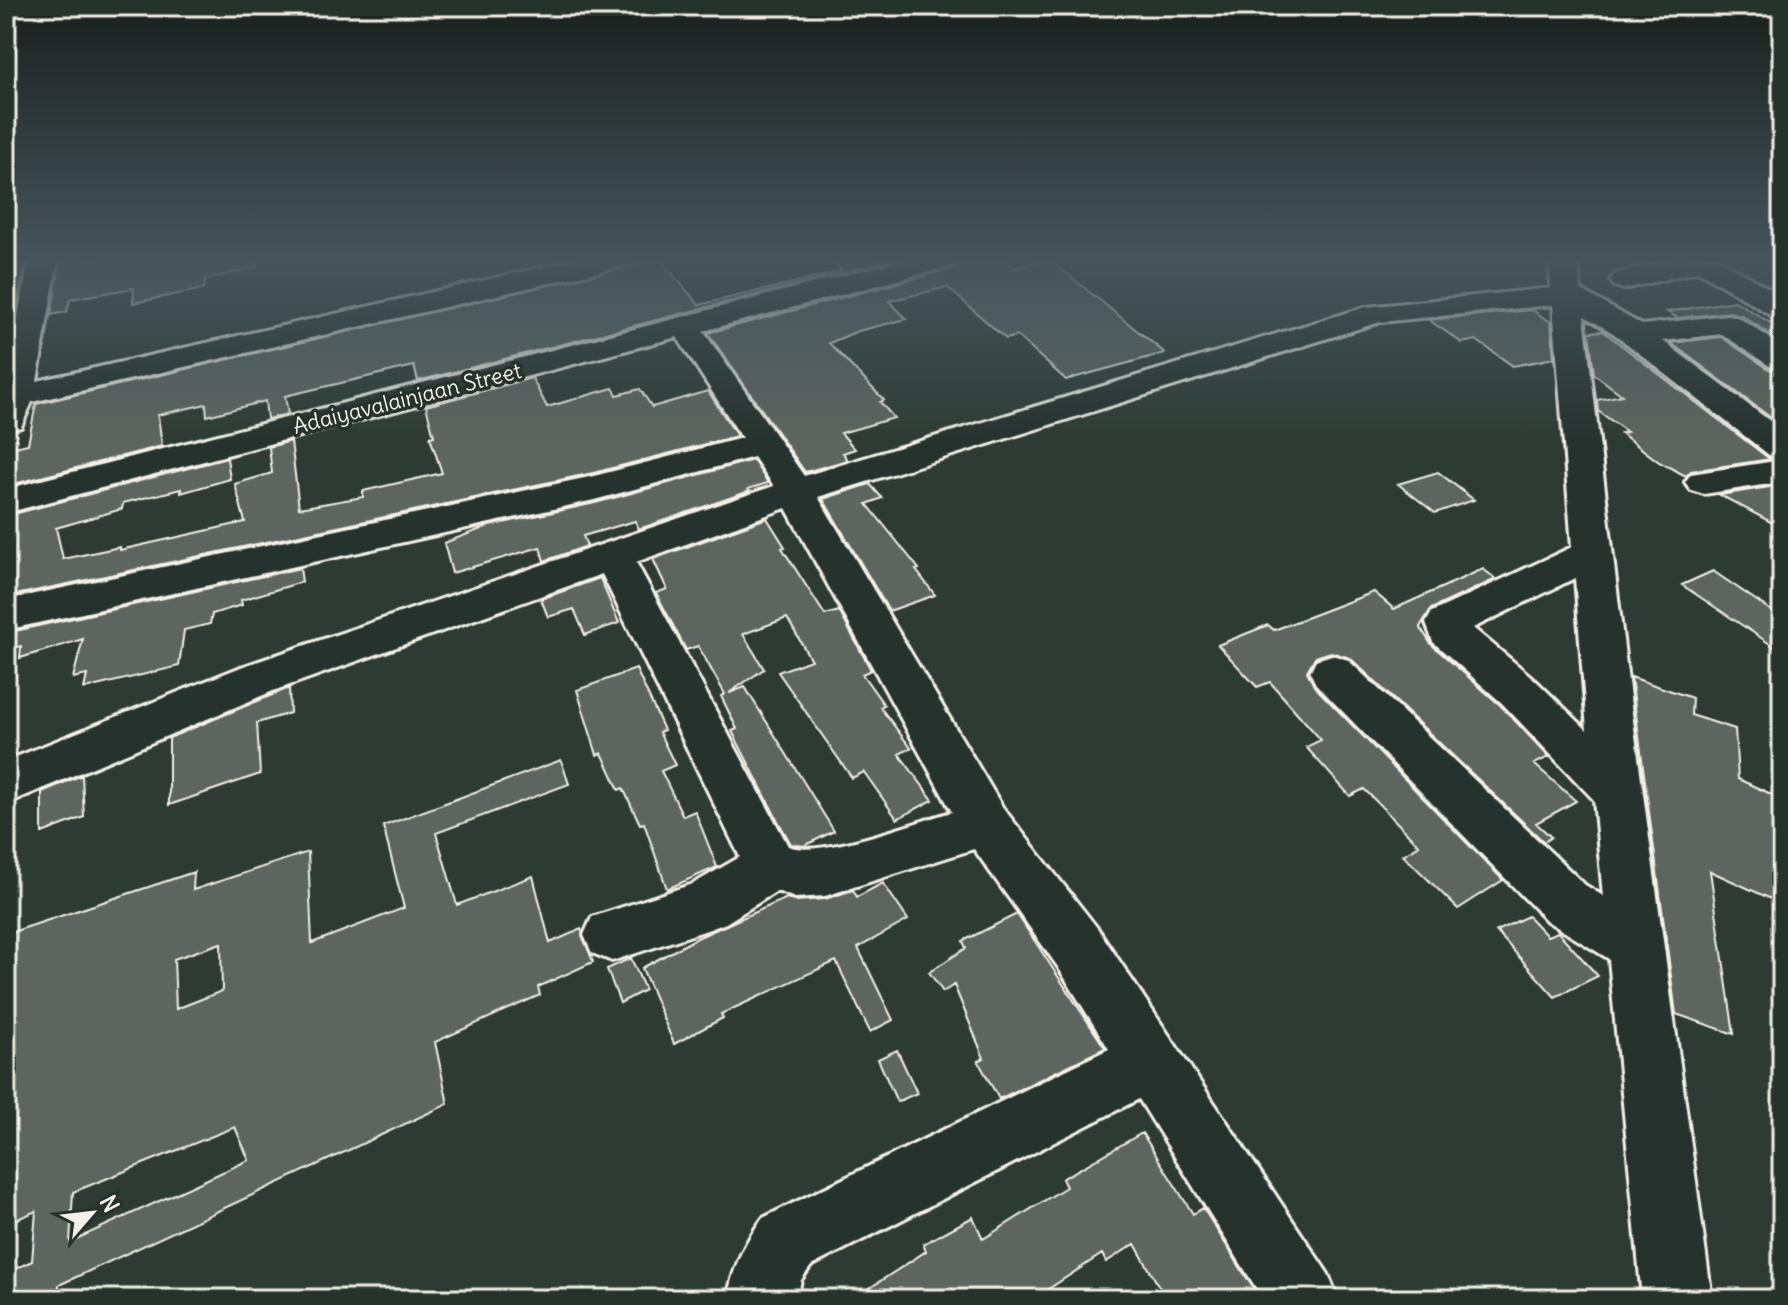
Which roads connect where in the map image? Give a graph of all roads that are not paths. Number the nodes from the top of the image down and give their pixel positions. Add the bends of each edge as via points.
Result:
1 (30, 319) edge
2 (353, 319) edge
3 (712, 319) edge
4 (1357, 319) edge
5 (1570, 319) edge
6 (1617, 319) edge
7 (685, 326) junction
8 (1636, 335) junction
9 (1782, 360) edge
10 (12, 396) edge
11 (6, 428) edge
12 (764, 443) junction
13 (1782, 447) edge
14 (1782, 471) edge
15 (1704, 482) dead end
16 (796, 492) junction
17 (6, 501) edge
18 (1593, 553) junction
19 (613, 556) junction
20 (6, 615) edge
21 (1332, 672) dead end
22 (6, 783) edge
23 (1618, 792) junction
24 (985, 824) junction
25 (772, 866) junction
26 (612, 935) dead end
27 (1636, 945) junction
28 (1150, 1061) junction
29 (762, 1299) edge
30 (1303, 1299) edge
31 (1677, 1299) edge

1 - 10 street
2 - 10 street
3 - 7 street, Adaiyavalainjaan Street
4 - 16 street
5 - 18 street
6 - 8 street
7 - 12 street
7 - 17 street, Adaiyavalainjaan Street
8 - 9 street via 1728,324
8 - 13 street
10 - 11 street
12 - 16 street
12 - 20 street via 564,494
14 - 15 street
16 - 19 street
16 - 24 street
18 - 23 street
18 - 23 street via 1447,623 1448,631 1518,691
19 - 22 street via 257,679
19 - 25 street
21 - 27 street via 1566,903
23 - 27 street
24 - 25 street via 825,872 795,874
24 - 28 street via 1078,948
25 - 26 street via 707,905
27 - 31 street
28 - 29 street via 787,1242 769,1266
28 - 30 street

